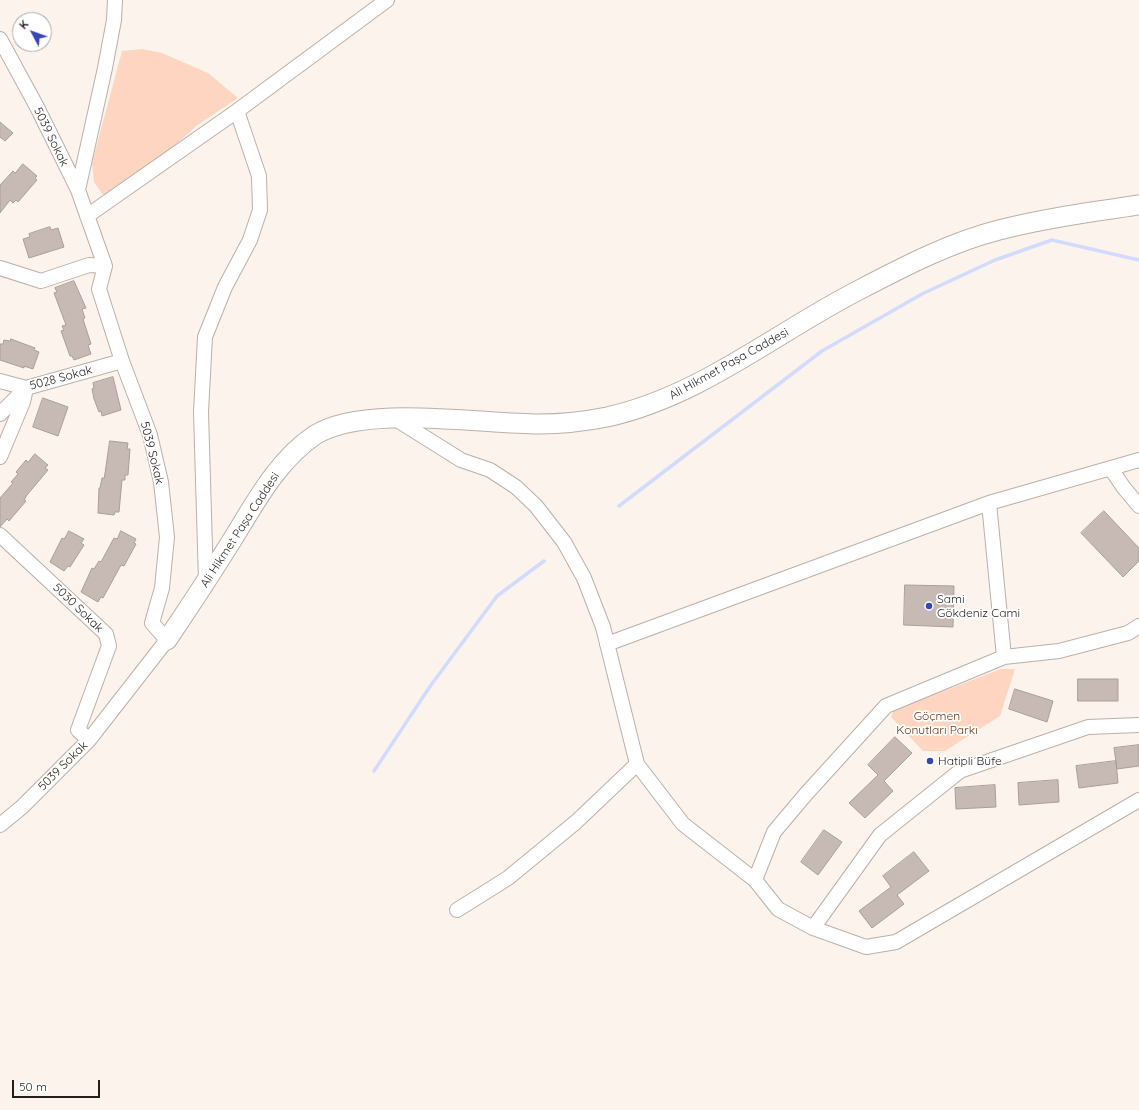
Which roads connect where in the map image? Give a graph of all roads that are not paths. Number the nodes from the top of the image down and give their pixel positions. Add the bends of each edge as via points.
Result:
1 (115, 0) edge
2 (387, 0) edge
3 (0, 39) edge
4 (237, 111) junction
5 (78, 190) junction
6 (1139, 205) edge
7 (87, 216) junction
8 (105, 266) junction
9 (0, 268) edge
10 (122, 361) junction
11 (0, 381) edge
12 (26, 388) junction
13 (0, 414) edge
14 (394, 418) junction
15 (0, 457) edge
16 (1139, 460) edge
17 (1111, 469) junction
18 (989, 504) junction
19 (1139, 506) edge
20 (0, 535) edge
21 (206, 582) junction
22 (1139, 626) edge
23 (167, 640) junction
24 (606, 644) junction
25 (1004, 657) junction
26 (1139, 725) edge
27 (89, 740) junction
28 (637, 764) junction
29 (1139, 800) edge
30 (0, 825) edge
31 (754, 880) junction
32 (457, 910) dead end
33 (813, 928) junction

1 - 5 street via 105,68
2 - 4 street
3 - 5 street, 5039 Sokak
4 - 7 street
4 - 21 street via 259,176 260,210 250,240 225,287 205,337 201,412
5 - 7 street, 5039 Sokak
6 - 14 main road, Ali Hikmet Paşa Caddesi via 997,230 943,249 856,291 707,378 662,401 606,418 542,424
7 - 8 street, 5039 Sokak
8 - 9 street via 89,265 41,281
8 - 10 street, 5039 Sokak via 99,289
10 - 12 street, 5028 Sokak
10 - 23 street, 5039 Sokak via 150,435 160,482 167,537 162,588 152,623
11 - 12 street, 5028 Sokak
12 - 13 street
12 - 15 street via 23,402
14 - 21 main road, Ali Hikmet Paşa Caddesi via 362,420 336,427 318,433 297,448 268,482
14 - 24 street via 461,460 490,470 516,487 536,506 564,542 584,578
16 - 17 street
17 - 18 street
17 - 19 street
18 - 24 street
18 - 25 street
20 - 27 street, 5030 Sokak via 106,634 109,646 78,730
21 - 23 main road, Ali Hikmet Paşa Caddesi
22 - 25 street via 1128,633 1059,651
23 - 27 street, 5039 Sokak
24 - 28 street
25 - 31 street via 886,706 774,832
26 - 33 street via 1088,727 960,770 880,835
27 - 30 street, 5039 Sokak via 22,807
28 - 31 street via 683,824
28 - 32 street via 576,822 508,878
29 - 33 street via 896,942 866,947
31 - 33 street via 778,909

